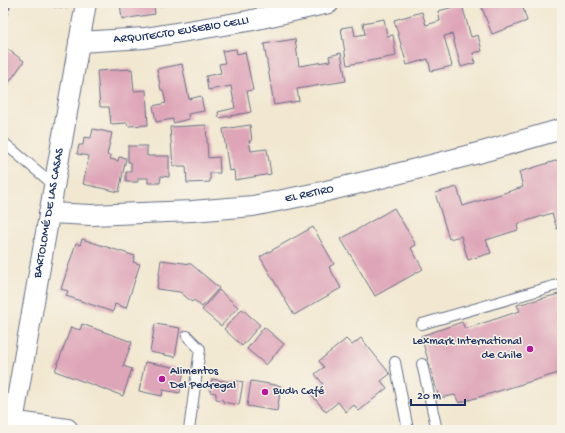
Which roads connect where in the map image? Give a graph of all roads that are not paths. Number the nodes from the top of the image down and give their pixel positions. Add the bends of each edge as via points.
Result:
1 (329, 3) edge
2 (85, 6) edge
3 (79, 42) junction
4 (562, 129) edge
5 (3, 142) edge
6 (54, 185) junction
7 (49, 213) junction
8 (562, 286) edge
9 (422, 324) dead end
10 (187, 336) dead end
11 (395, 362) dead end
12 (422, 364) dead end
13 (8, 422) edge
14 (67, 430) edge
15 (189, 430) edge
16 (408, 430) edge
17 (437, 430) edge

1 - 3 street, ARQUITECTO EUSEBIO CELLI via 248,21 145,38
2 - 3 street, BARTOLOMÉ DE LAS CASAS
3 - 6 street, BARTOLOMÉ DE LAS CASAS
4 - 7 street, EL RETIRO via 357,184 253,206 192,212 91,215
5 - 6 lane
6 - 7 street, BARTOLOMÉ DE LAS CASAS
7 - 13 street, BARTOLOMÉ DE LAS CASAS
8 - 9 lane via 557,285
10 - 15 lane via 200,349
11 - 16 lane
12 - 17 lane
13 - 14 main road

